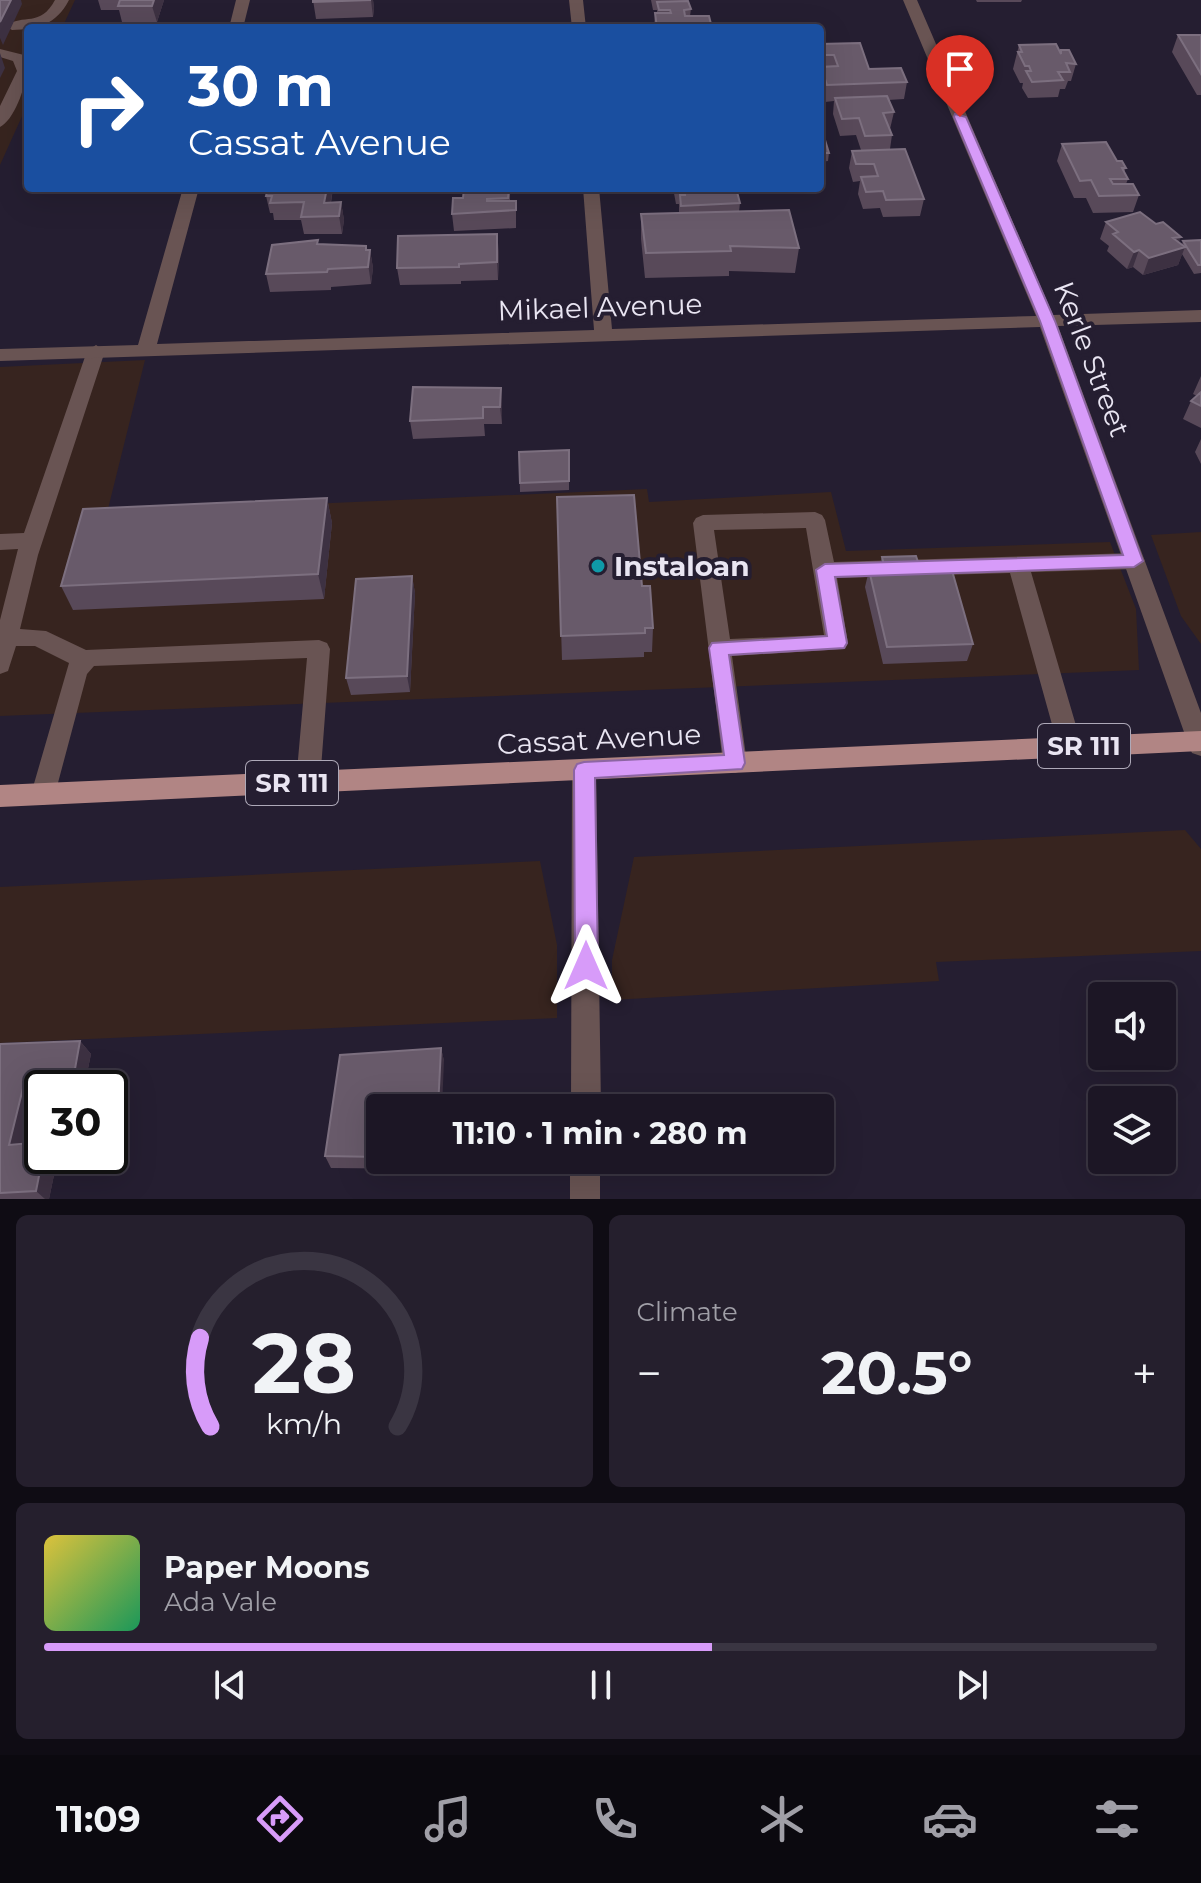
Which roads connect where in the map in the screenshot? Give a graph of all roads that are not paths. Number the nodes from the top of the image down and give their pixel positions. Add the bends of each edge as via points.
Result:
1 (62, 0) edge
2 (243, 0) edge
3 (576, 0) edge
4 (910, 0) edge
5 (24, 24) edge
6 (26, 24) edge
7 (237, 24) edge
8 (579, 24) edge
9 (12, 26) edge
10 (4, 53) edge
11 (0, 122) edge
12 (190, 192) edge
13 (591, 192) edge
14 (1201, 316) edge
15 (1047, 321) junction
16 (603, 334) junction
17 (146, 350) junction
18 (96, 351) junction
19 (0, 355) edge
20 (31, 541) junction
21 (0, 542) edge
22 (1134, 561) junction
23 (1018, 564) junction
24 (825, 570) junction
25 (3, 638) edge
26 (719, 648) junction
27 (84, 660) junction
28 (0, 665) edge
29 (1200, 742) edge
30 (1070, 746) junction
31 (735, 763) junction
32 (584, 770) junction
33 (308, 782) junction
34 (43, 794) junction
35 (0, 796) edge
36 (586, 1094) edge
37 (585, 1174) edge
38 (585, 1199) edge

1 - 6 street via 46,21
2 - 7 street
3 - 8 street
4 - 15 street, Kerle Street
5 - 9 street
10 - 11 street via 19,58 24,71
12 - 17 street
13 - 16 street
14 - 15 street, Mikael Avenue
15 - 16 street, Mikael Avenue
15 - 22 street, Kerle Street
16 - 17 street, Mikael Avenue
17 - 18 street, Mikael Avenue
18 - 19 street, Mikael Avenue
18 - 20 street
20 - 21 street
20 - 25 street
22 - 23 street
22 - 29 street, Kerle Street
23 - 24 street
23 - 30 street
24 - 26 street via 837,643
24 - 26 street via 815,520 703,523
25 - 27 street via 38,637
25 - 28 street
26 - 31 street
27 - 33 street via 319,649
27 - 34 street via 76,671
29 - 30 main road, Cassat Avenue / SR 111
30 - 31 main road, Cassat Avenue / SR 111
31 - 32 main road, Cassat Avenue / SR 111
32 - 33 main road, Cassat Avenue / SR 111
32 - 36 street
33 - 34 main road, Cassat Avenue / SR 111
34 - 35 main road, Cassat Avenue / SR 111
37 - 38 street

